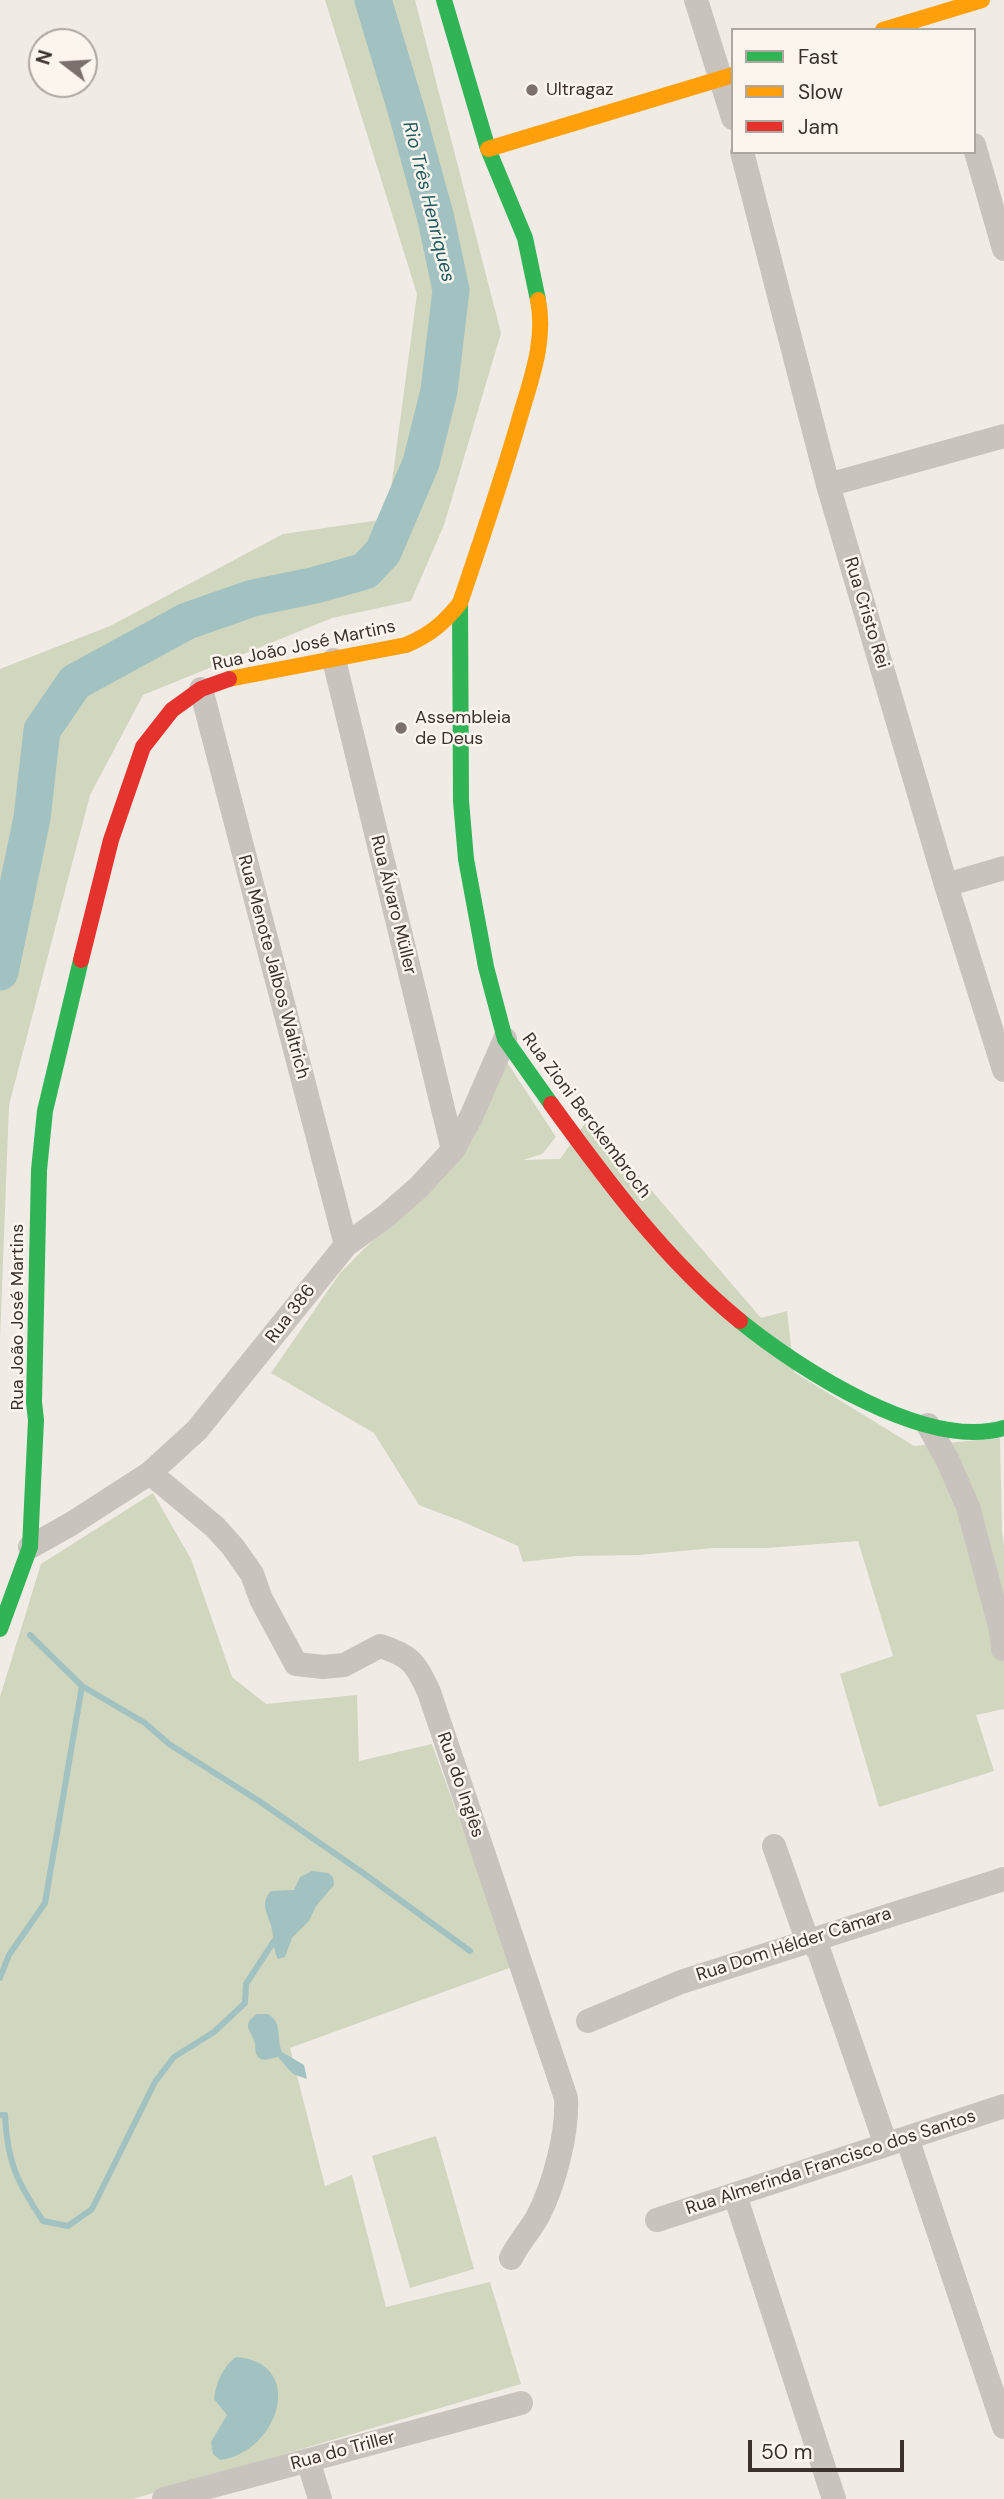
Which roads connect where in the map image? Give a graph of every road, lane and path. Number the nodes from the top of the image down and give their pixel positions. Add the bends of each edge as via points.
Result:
1 (444, 0) edge
2 (696, 0) edge
3 (982, 0) edge
4 (936, 15) edge
5 (890, 28) edge
6 (727, 77) edge
7 (731, 104) edge
8 (488, 149) junction
9 (976, 152) edge
10 (743, 154) edge
11 (1004, 248) edge
12 (1004, 436) edge
13 (828, 485) junction
14 (460, 603) junction
15 (334, 660) junction
16 (201, 689) junction
17 (1004, 868) edge
18 (946, 885) junction
19 (505, 1039) junction
20 (1004, 1070) edge
21 (453, 1150) junction
22 (346, 1245) junction
23 (928, 1425) junction
24 (1004, 1428) edge
25 (150, 1473) junction
26 (30, 1547) junction
27 (0, 1629) edge
28 (1003, 1648) edge
29 (774, 1846) dead end
30 (1004, 1879) edge
31 (811, 1940) junction
32 (588, 2021) dead end
33 (1004, 2106) edge
34 (897, 2142) junction
35 (735, 2195) junction
36 (657, 2220) dead end
37 (511, 2258) dead end
38 (521, 2403) dead end
39 (1004, 2427) edge
40 (308, 2460) junction
41 (164, 2499) edge
42 (320, 2499) edge
43 (834, 2499) edge

1 - 8 main road, Rua João José Martins
2 - 6 street
3 - 4 main road
4 - 5 main road
6 - 7 street
6 - 8 main road
8 - 14 main road, Rua João José Martins via 525,238 541,332 507,462
9 - 11 street
10 - 13 street, Rua Cristo Rei
12 - 13 street
13 - 18 street, Rua Cristo Rei
14 - 15 main road, Rua João José Martins via 445,622 417,642
14 - 19 main road, Rua Zioni Berckembroch via 464,836 486,967
15 - 16 main road, Rua João José Martins via 236,677
15 - 21 street, Rua Álvaro Müller
16 - 22 street, Rua Menote Jalbos Waltrich
16 - 26 main road, Rua João José Martins via 155,729 136,764 94,903 45,1111 39,1170
17 - 18 street
18 - 20 street, Rua Cristo Rei
19 - 21 street, Rua 386
19 - 23 main road, Rua Zioni Berckembroch via 604,1177 713,1299 802,1368
21 - 22 street, Rua 386 via 419,1187
22 - 25 street, Rua 386 via 197,1430
23 - 24 main road, Rua Zioni Berckembroch via 965,1433
23 - 28 street via 968,1507
25 - 26 street, Rua 386
25 - 37 street, Rua do Inglês via 233,1547 252,1574 296,1664 344,1665 380,1646 410,1658 419,1670 566,2098 565,2132 545,2202
26 - 27 main road, Rua João José Martins
29 - 31 street
30 - 31 street, Rua Dom Hélder Câmara
31 - 32 street, Rua Dom Hélder Câmara via 681,1982
31 - 34 street
33 - 34 street, Rua Almerinda Francisco dos Santos
34 - 35 street, Rua Almerinda Francisco dos Santos
34 - 39 street
35 - 36 street, Rua Almerinda Francisco dos Santos
35 - 43 street
38 - 40 street, Rua do Triller
40 - 41 street, Rua do Triller
40 - 42 street

